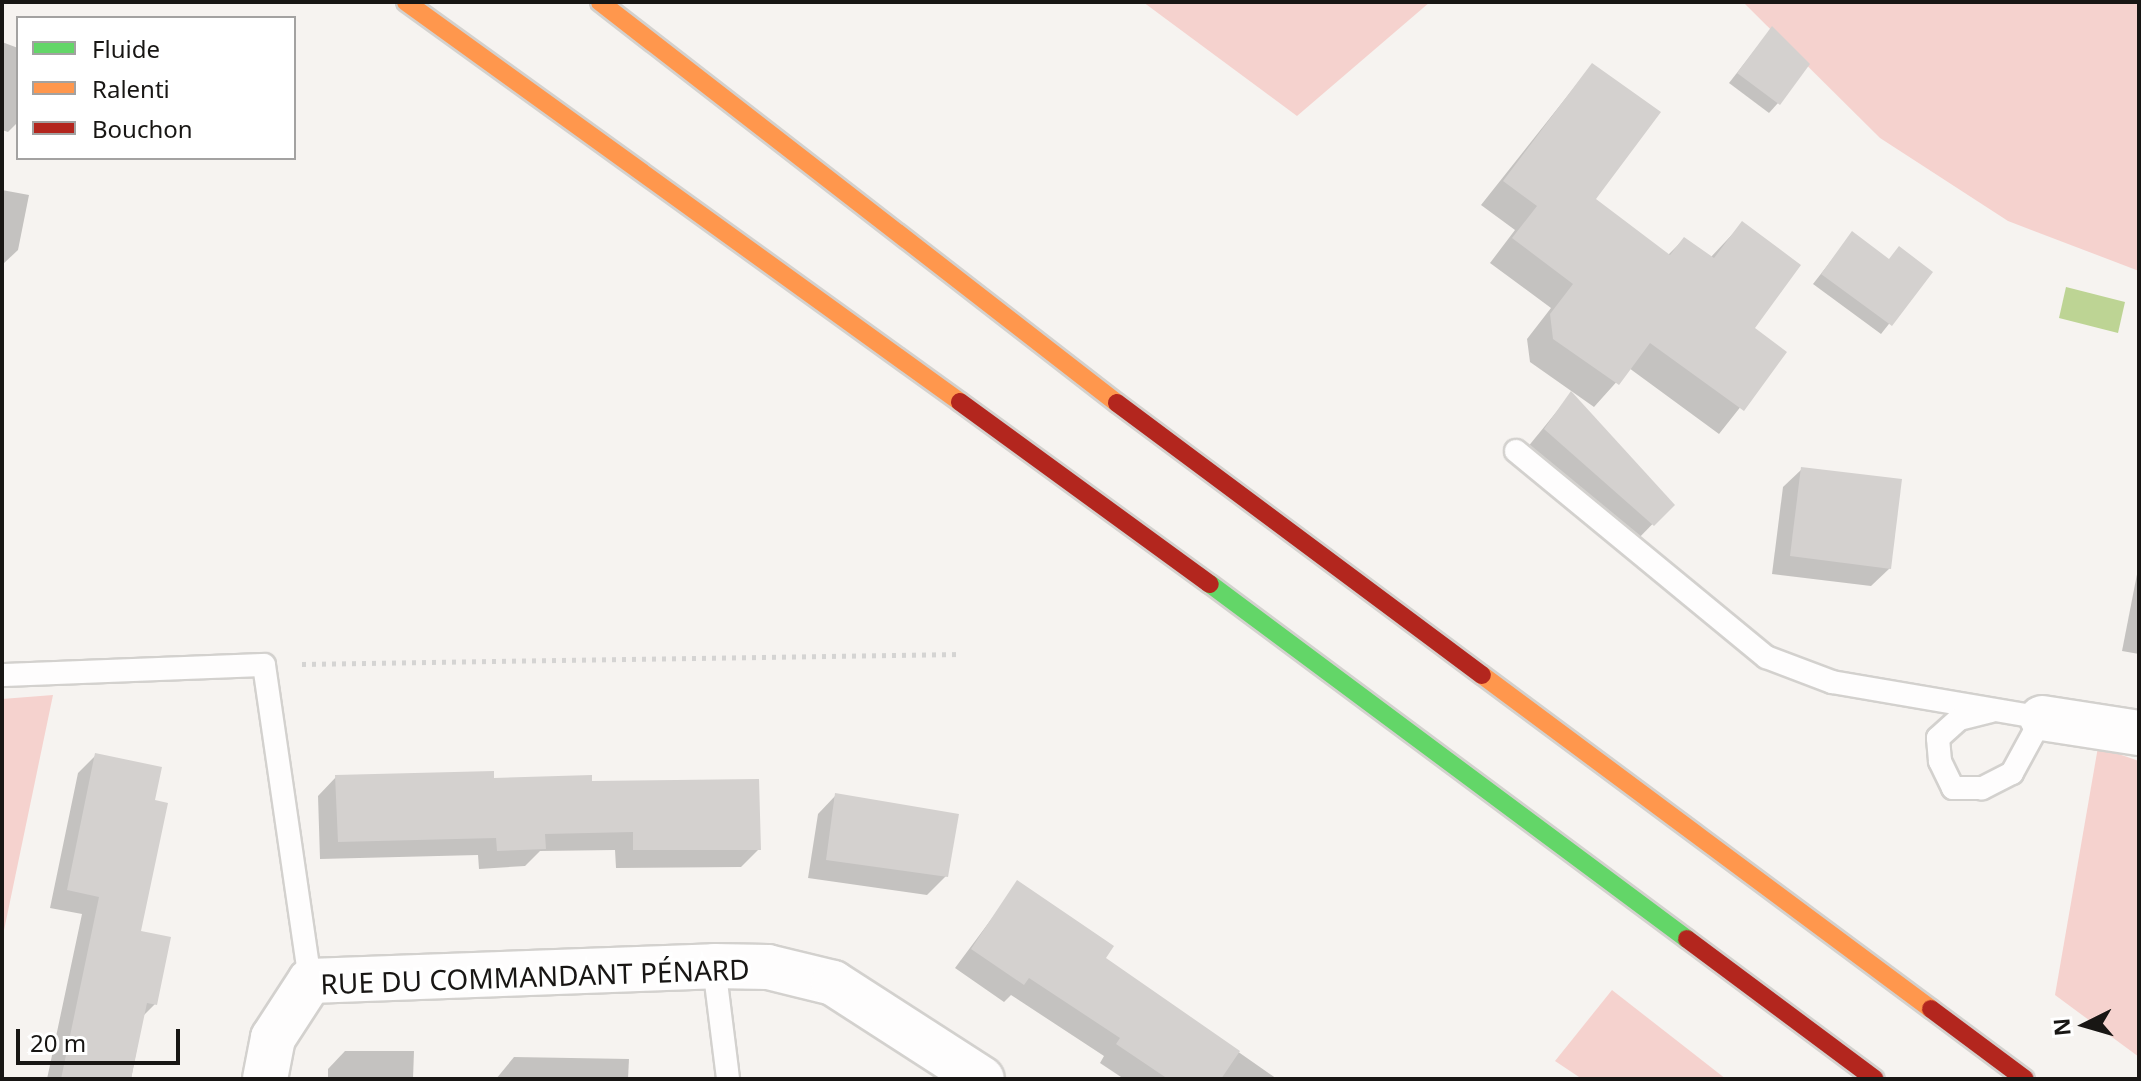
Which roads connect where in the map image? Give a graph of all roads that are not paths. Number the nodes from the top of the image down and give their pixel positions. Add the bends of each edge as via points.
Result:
1 (406, 2) edge
2 (600, 2) edge
3 (657, 158) dead end
4 (1516, 451) dead end
5 (1150, 539) junction
6 (2, 675) edge
7 (1991, 711) junction
8 (2042, 718) junction
9 (2139, 733) edge
10 (714, 966) junction
11 (310, 981) junction
12 (265, 1079) edge
13 (728, 1079) edge
14 (982, 1079) edge
15 (1875, 1079) edge
16 (2025, 1079) edge

1 - 5 highway
2 - 16 highway via 1091,384
3 - 5 highway
4 - 7 lane via 1766,657 1832,682
5 - 15 highway
6 - 11 lane via 264,665
7 - 8 lane
7 - 8 lane via 1959,719 1938,738 1940,761 1953,788 1982,788 2012,773
8 - 9 street
10 - 11 street, RUE DU COMMANDANT PÉNARD
10 - 13 lane
10 - 14 street, RUE DU COMMANDANT PÉNARD via 768,967 833,983
11 - 12 street, RUE DU COMMANDANT PÉNARD via 273,1038

